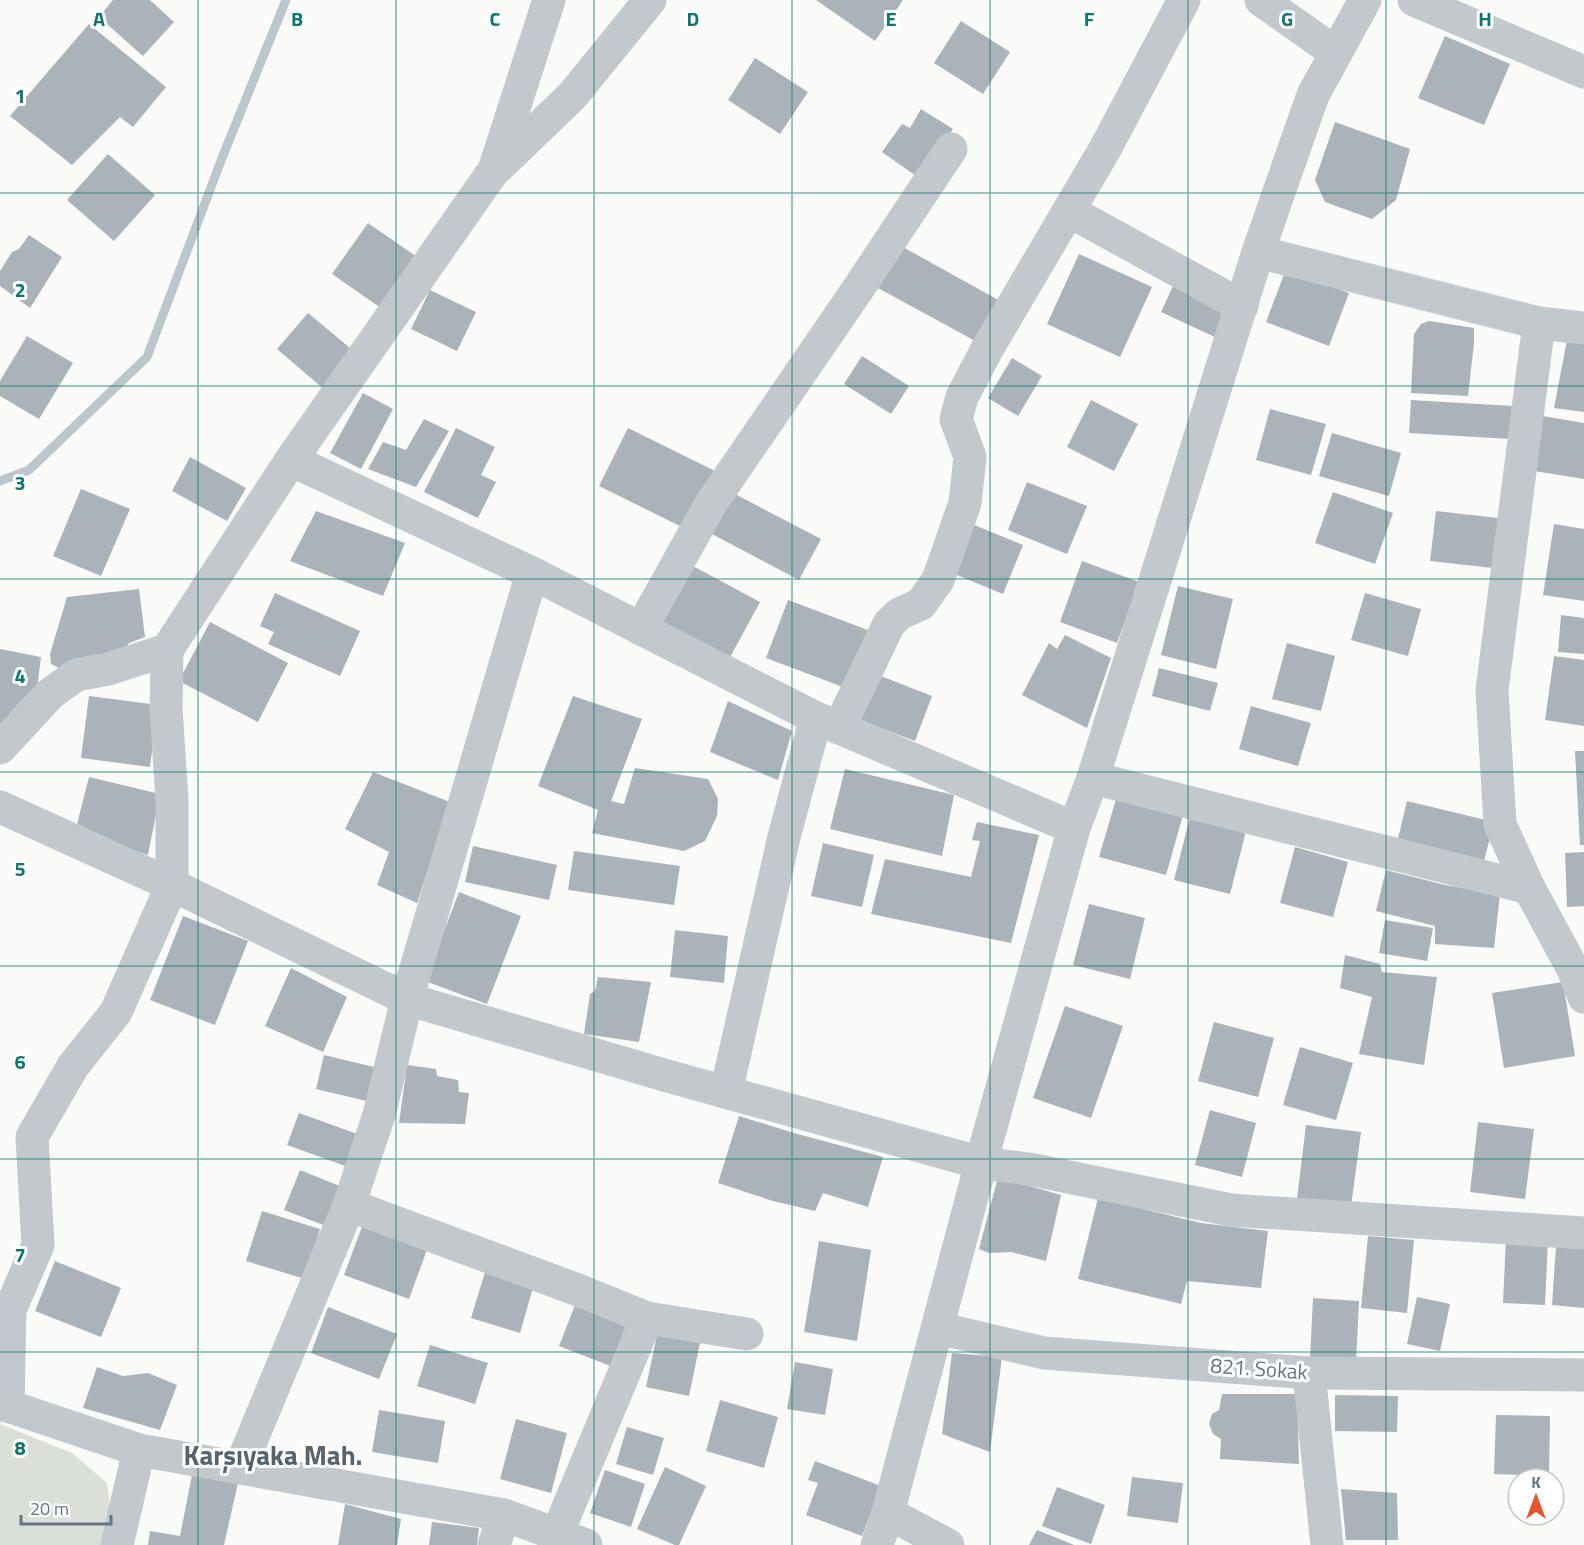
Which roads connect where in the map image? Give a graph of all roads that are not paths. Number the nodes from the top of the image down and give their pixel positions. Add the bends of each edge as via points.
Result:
1 (549, 0) edge
2 (650, 0) edge
3 (1184, 0) edge
4 (1261, 0) edge
5 (1365, 0) edge
6 (1414, 0) edge
7 (1336, 53) junction
8 (1584, 72) edge
9 (951, 149) dead end
10 (494, 170) junction
11 (1069, 210) junction
12 (1258, 252) junction
13 (1242, 306) junction
14 (1539, 323) junction
15 (1584, 328) edge
16 (291, 460) junction
17 (532, 573) junction
18 (641, 629) junction
19 (167, 650) junction
20 (827, 723) junction
21 (0, 748) edge
22 (1093, 778) junction
23 (0, 807) edge
24 (1074, 828) junction
25 (172, 885) junction
26 (1529, 888) junction
27 (1584, 997) edge
28 (407, 999) junction
29 (726, 1092) junction
30 (981, 1163) junction
31 (349, 1205) junction
32 (1584, 1233) edge
33 (647, 1318) junction
34 (938, 1328) junction
35 (747, 1334) dead end
36 (1308, 1373) junction
37 (1584, 1375) edge
38 (4, 1406) edge
39 (140, 1450) junction
40 (240, 1468) junction
41 (888, 1513) junction
42 (504, 1515) junction
43 (571, 1540) edge
44 (117, 1545) edge
45 (494, 1545) edge
46 (877, 1545) edge
47 (948, 1545) edge
48 (1327, 1545) edge

1 - 10 street
2 - 10 street via 572,96
3 - 11 street
4 - 7 street
5 - 7 street
6 - 8 street
7 - 12 street via 1313,95
9 - 18 street via 710,505
10 - 16 street
11 - 13 street
11 - 20 street via 962,398 956,418 970,457 965,503 938,580 921,604 899,614 889,624
12 - 13 street
12 - 14 street
13 - 22 street
14 - 15 street
14 - 26 street via 1492,690 1500,824
16 - 17 street
16 - 19 street
17 - 18 street
17 - 28 street
18 - 20 street
19 - 21 street via 76,675 50,694
19 - 25 street
20 - 24 street
20 - 29 street via 784,837
22 - 24 street
22 - 26 street
23 - 25 street
24 - 30 street
25 - 28 street
25 - 38 street via 116,1012 73,1065 32,1137 38,1245 10,1310
26 - 27 street
28 - 29 street
28 - 31 street via 380,1115
29 - 30 street
30 - 32 street via 1231,1210
30 - 34 street
31 - 33 street
31 - 40 street
33 - 35 street
33 - 43 street
34 - 36 street, 821. Sokak via 1044,1353
34 - 41 street
36 - 37 street, 821. Sokak
36 - 48 street
38 - 39 street
39 - 40 street
39 - 44 street
40 - 42 street
41 - 46 street
41 - 47 street
42 - 43 street
42 - 45 street

